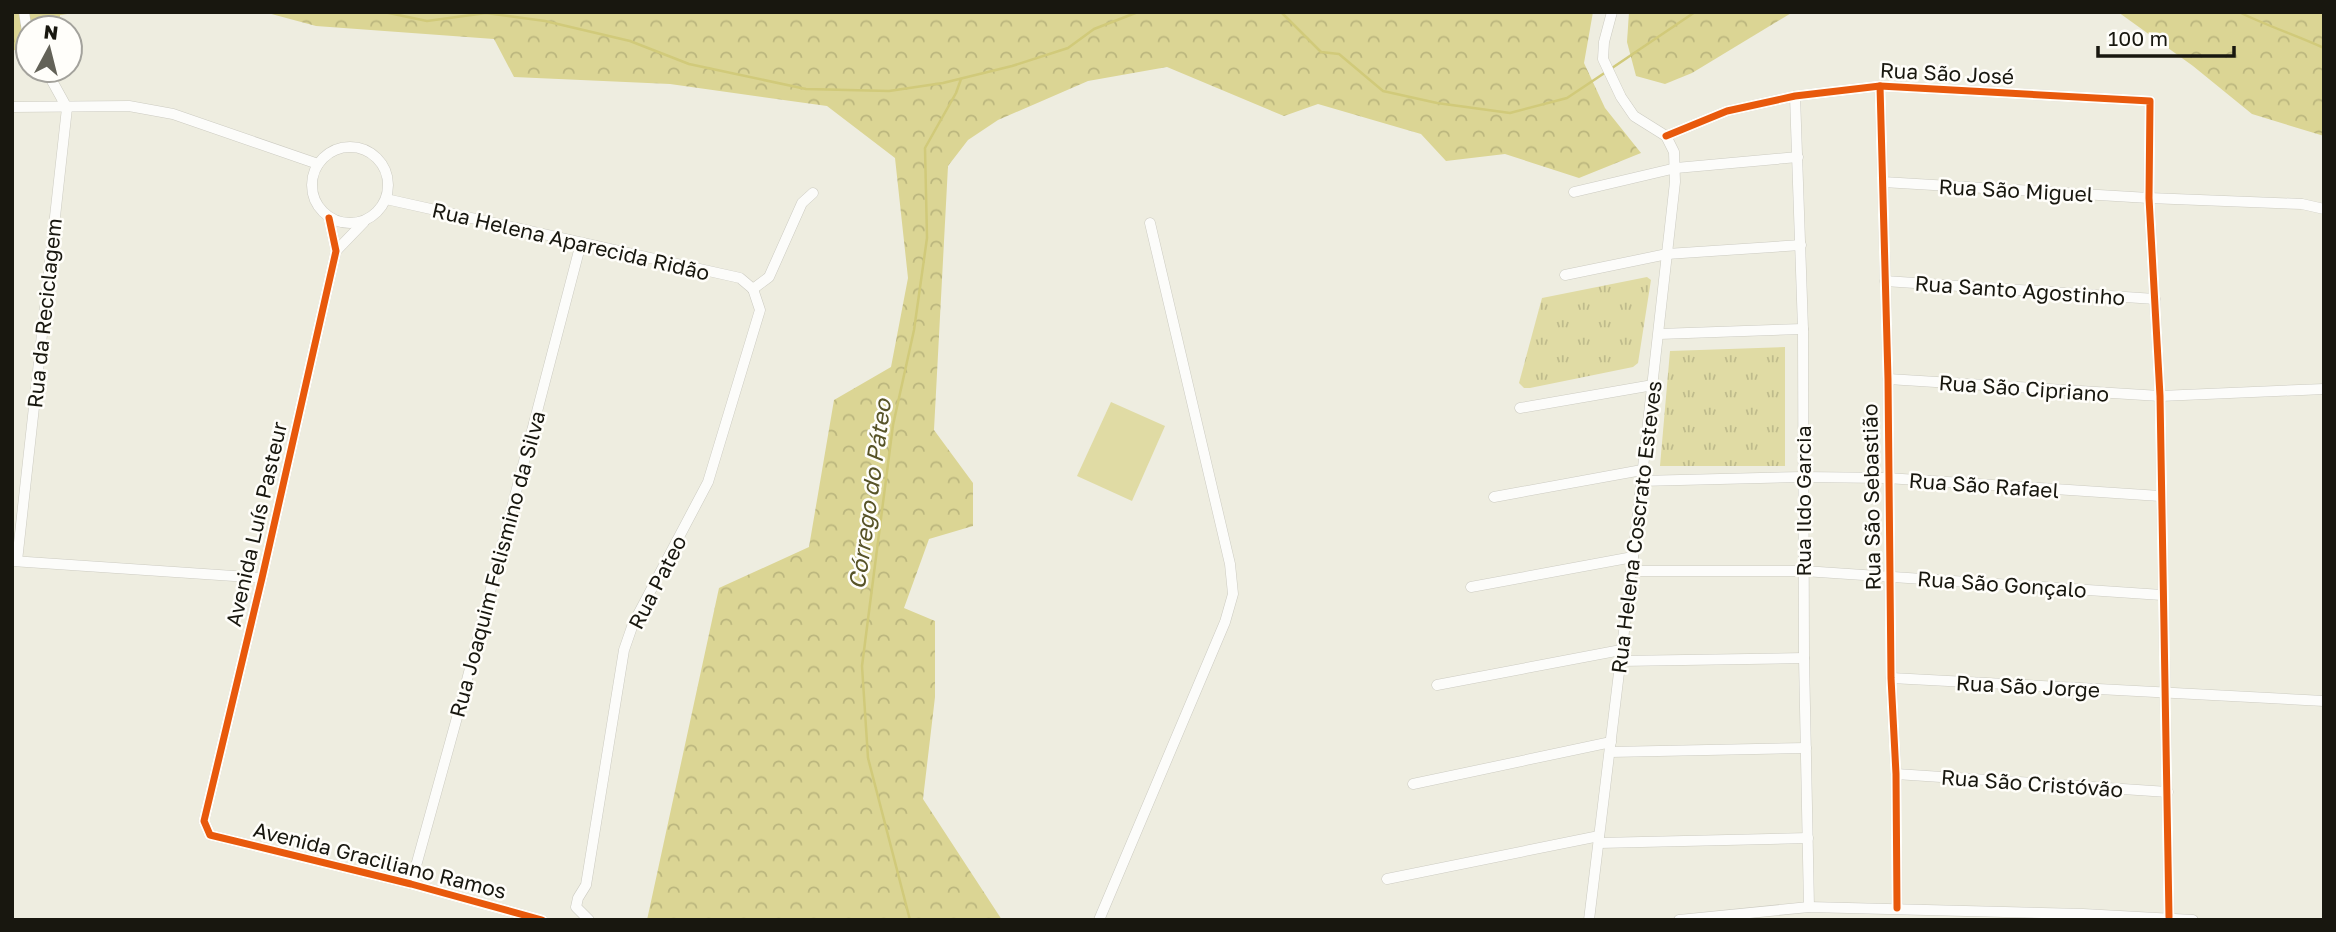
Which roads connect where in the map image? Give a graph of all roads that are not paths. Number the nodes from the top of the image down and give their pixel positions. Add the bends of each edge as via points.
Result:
1 (1612, 12) edge
2 (54, 84) edge
3 (1880, 86) junction
4 (1795, 96) junction
5 (12, 107) edge
6 (67, 108) junction
7 (1666, 136) junction
8 (1798, 157) junction
9 (318, 164) junction
10 (1676, 168) junction
11 (1883, 182) junction
12 (1574, 192) dead end
13 (813, 193) dead end
14 (2150, 198) junction
15 (386, 199) junction
16 (2324, 209) edge
17 (329, 218) junction
18 (364, 222) junction
19 (1150, 223) dead end
20 (580, 243) junction
21 (1801, 245) junction
22 (335, 251) junction
23 (1667, 254) junction
24 (1565, 275) dead end
25 (1885, 281) junction
26 (753, 289) junction
27 (2155, 299) junction
28 (1803, 328) junction
29 (1659, 334) junction
30 (1888, 379) junction
31 (1653, 384) junction
32 (2324, 389) edge
33 (2160, 396) junction
34 (1520, 408) dead end
35 (1642, 470) junction
36 (1803, 477) junction
37 (1887, 478) junction
38 (1640, 481) junction
39 (2160, 496) junction
40 (1494, 497) dead end
41 (1633, 557) junction
42 (14, 561) edge
43 (1631, 571) junction
44 (1804, 571) junction
45 (1889, 576) junction
46 (262, 578) junction
47 (1472, 587) dead end
48 (2162, 595) junction
49 (1621, 655) junction
50 (1804, 658) junction
51 (1891, 678) junction
52 (1437, 685) dead end
53 (2165, 694) junction
54 (2324, 701) edge
55 (1610, 747) junction
56 (1806, 748) junction
57 (1896, 774) junction
58 (1413, 784) dead end
59 (2168, 792) junction
60 (210, 835) joint
61 (1808, 838) junction
62 (1599, 839) junction
63 (1387, 879) dead end
64 (411, 884) junction
65 (1809, 907) junction
66 (1897, 908) junction
67 (2083, 917) edge
68 (2169, 917) junction
69 (542, 920) edge
70 (589, 920) edge
71 (1099, 920) edge
72 (1589, 920) edge
73 (1679, 920) edge
74 (2193, 920) edge

1 - 7 street via 1603,59 1634,116
2 - 6 street
3 - 4 street, Rua São José
3 - 11 street, Rua São Sebastião
3 - 14 street, Rua São José via 2150,101
4 - 7 street, Rua São José via 1727,111
4 - 8 street, Rua Ildo Garcia
5 - 6 street
6 - 9 street via 129,106 173,114
6 - 42 street, Rua da Reciclagem
7 - 10 street, Rua Helena Coscrato Esteves
8 - 10 street
8 - 21 street, Rua Ildo Garcia
9 - 15 street via 344,147 370,152 387,173
9 - 17 street via 311,184 313,197
10 - 12 street
10 - 23 street, Rua Helena Coscrato Esteves
11 - 14 street, Rua São Miguel
11 - 25 street, Rua São Sebastião
13 - 26 street via 802,203 769,277
14 - 16 street, Rua São Miguel via 2302,204
14 - 27 street
15 - 18 street
15 - 20 street, Rua Helena Aparecida Ridão
17 - 18 street
17 - 22 street, Avenida Luís Pasteur
18 - 22 street
19 - 71 street via 1230,564 1233,594
20 - 26 street, Rua Helena Aparecida Ridão via 740,278
20 - 64 street, Rua Joaquim Felismino da Silva
21 - 23 street
21 - 28 street, Rua Ildo Garcia
22 - 46 street, Avenida Luís Pasteur
23 - 24 street
23 - 29 street, Rua Helena Coscrato Esteves
25 - 27 street, Rua Santo Agostinho
25 - 30 street, Rua São Sebastião
26 - 70 street, Rua Pateo via 760,310 708,482 633,624 624,650 586,885 576,906
27 - 33 street
28 - 29 street
28 - 36 street, Rua Ildo Garcia
29 - 31 street, Rua Helena Coscrato Esteves
30 - 33 street, Rua São Cipriano
30 - 37 street, Rua São Sebastião
31 - 34 street
31 - 35 street, Rua Helena Coscrato Esteves
32 - 33 street, Rua São Cipriano
33 - 39 street
35 - 38 street, Rua Helena Coscrato Esteves
35 - 40 street
36 - 37 street, Rua São Rafael
36 - 38 street, Rua São Rafael
36 - 44 street, Rua Ildo Garcia
37 - 39 street, Rua São Rafael
37 - 45 street, Rua São Sebastião
38 - 41 street, Rua Helena Coscrato Esteves
39 - 48 street
41 - 43 street, Rua Helena Coscrato Esteves
41 - 47 street
42 - 46 street
43 - 44 street, Rua São Gonçalo
43 - 49 street, Rua Helena Coscrato Esteves
44 - 45 street, Rua São Gonçalo
44 - 50 street, Rua Ildo Garcia
45 - 48 street, Rua São Gonçalo
45 - 51 street, Rua São Sebastião
46 - 60 street, Avenida Luís Pasteur via 204,821
48 - 53 street
49 - 50 street
49 - 52 street
49 - 55 street, Rua Helena Coscrato Esteves
50 - 56 street, Rua Ildo Garcia
51 - 53 street, Rua São Jorge
51 - 57 street, Rua São Sebastião
53 - 54 street, Rua São Jorge
53 - 59 street
55 - 56 street
55 - 58 street
55 - 62 street, Rua Helena Coscrato Esteves
56 - 61 street, Rua Ildo Garcia
57 - 59 street, Rua São Cristóvão
57 - 66 street, Rua São Sebastião
59 - 68 street
60 - 64 street, Avenida Graciliano Ramos
61 - 62 street
61 - 65 street, Rua Ildo Garcia
62 - 63 street
62 - 72 street, Rua Helena Coscrato Esteves
64 - 69 street, Avenida Graciliano Ramos
65 - 66 street
65 - 73 street
66 - 67 street
67 - 68 street
68 - 74 street

